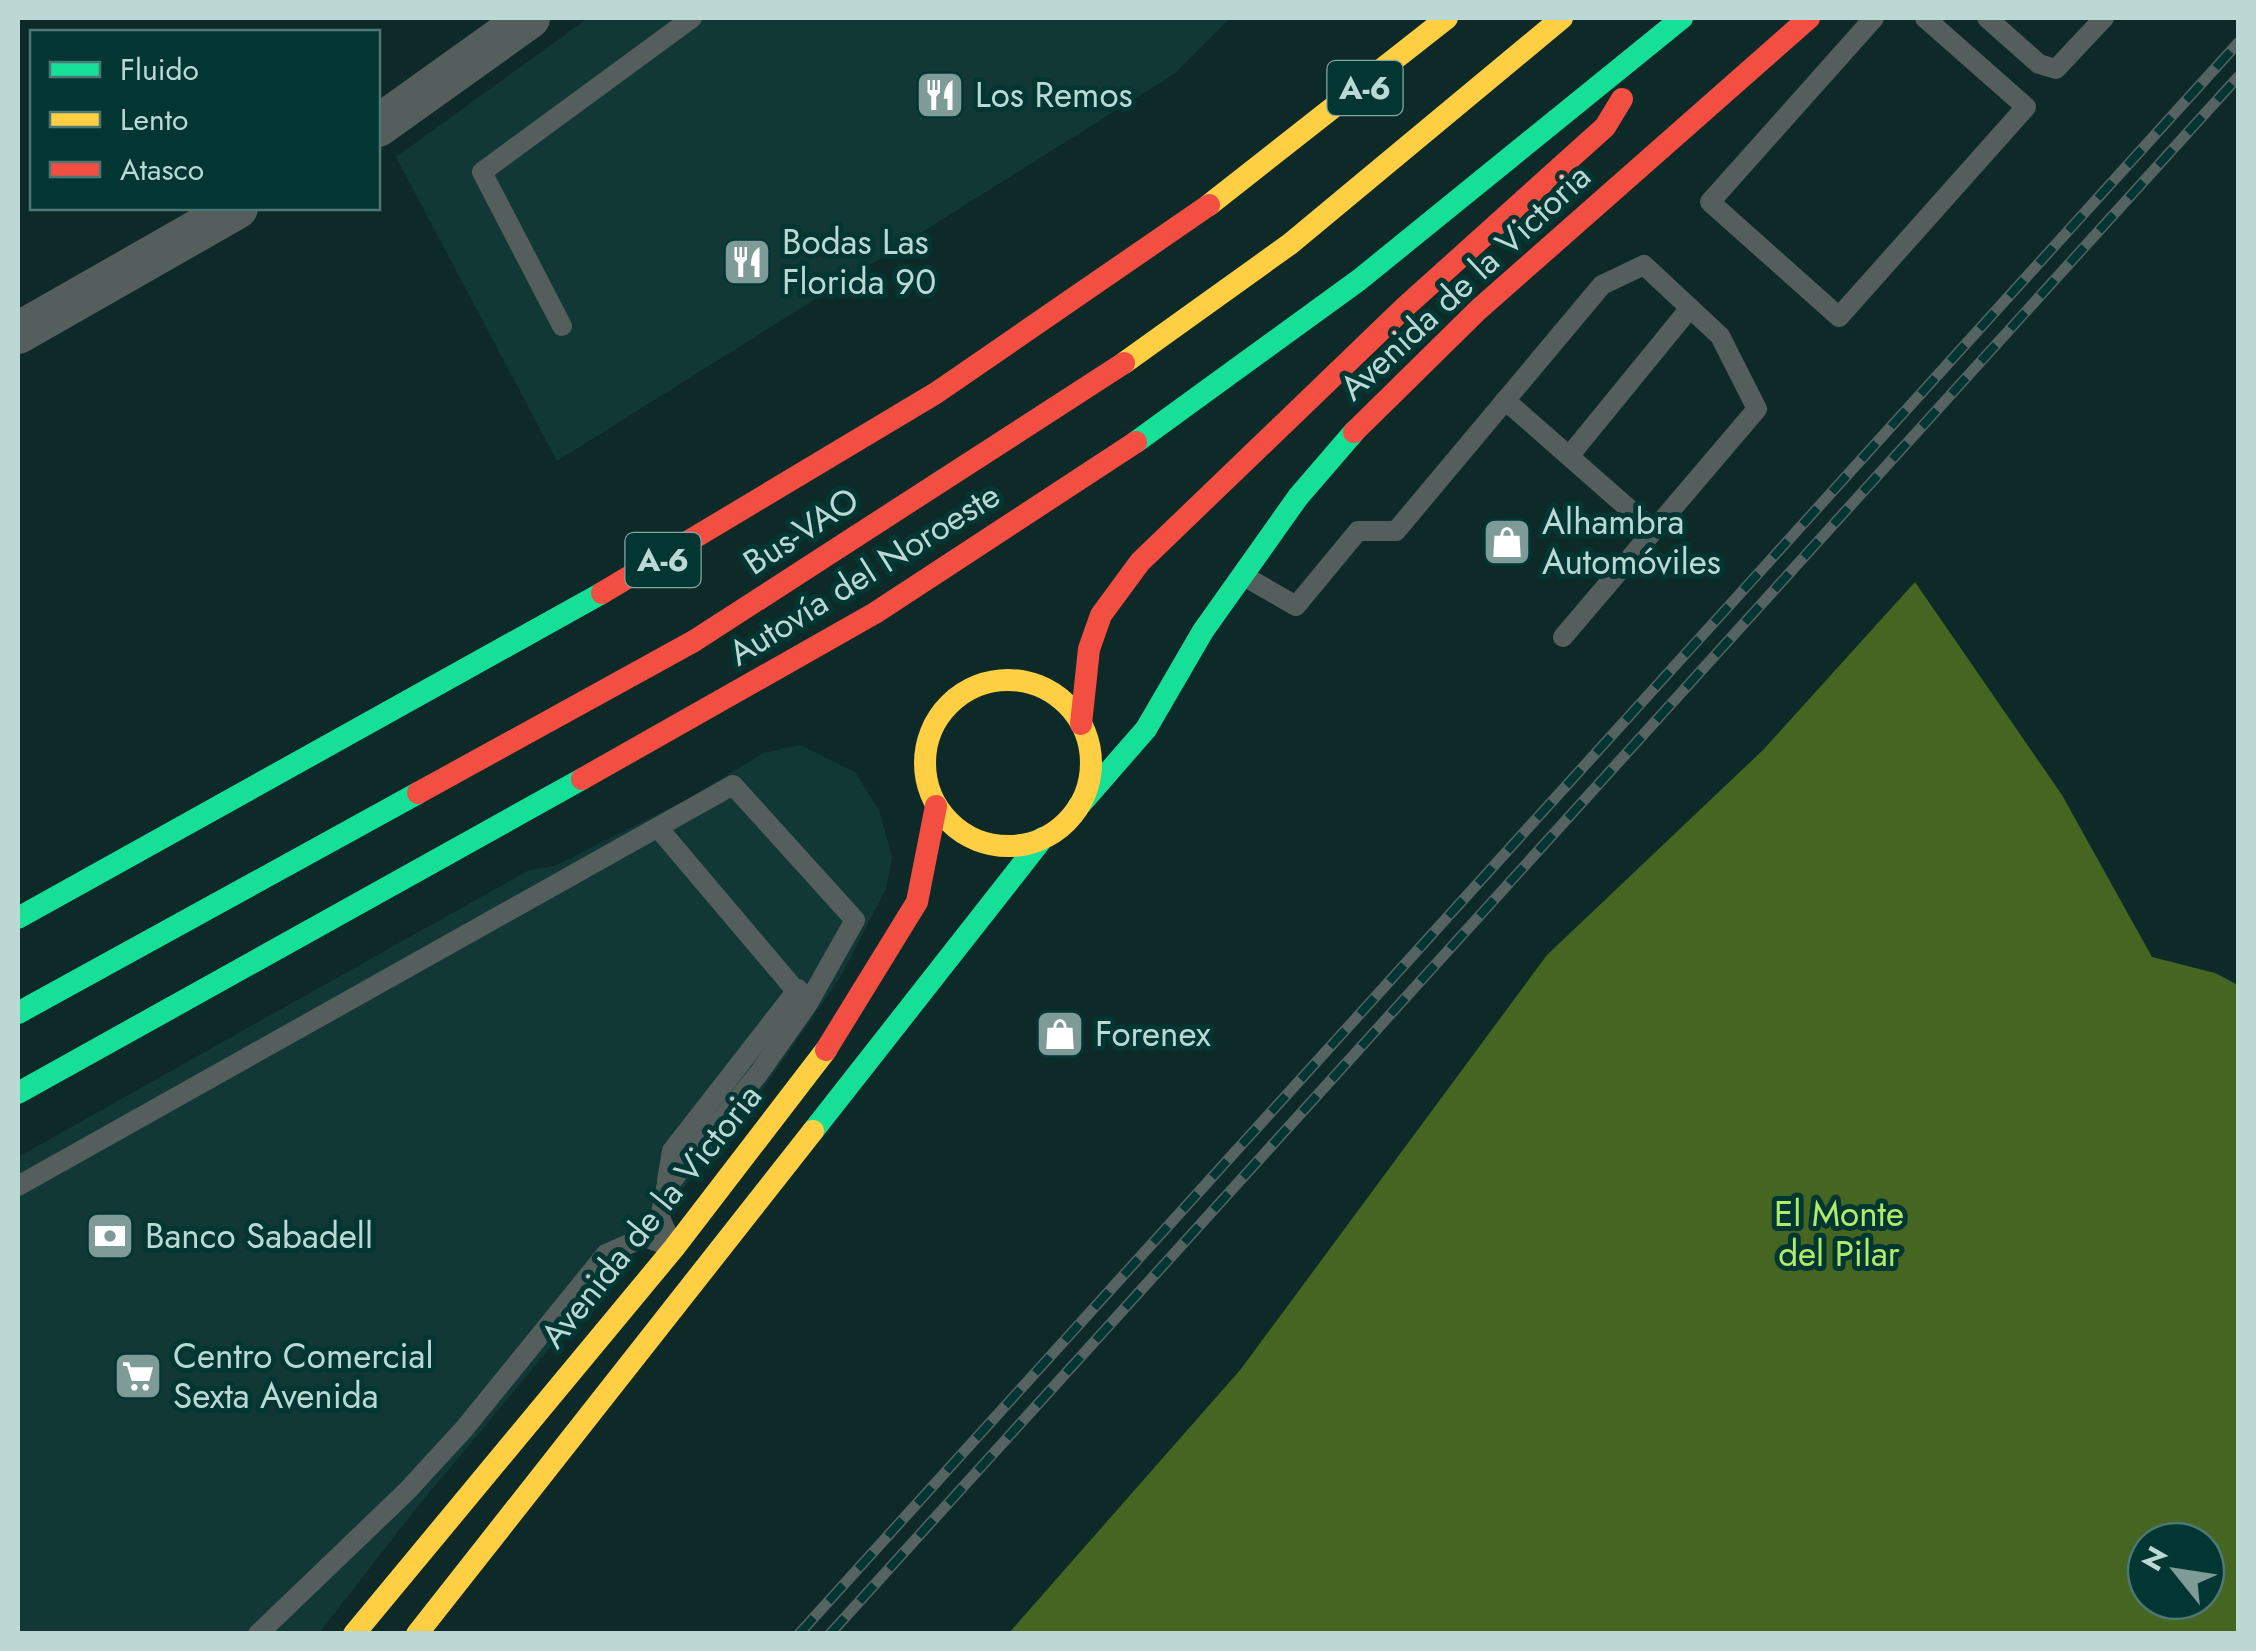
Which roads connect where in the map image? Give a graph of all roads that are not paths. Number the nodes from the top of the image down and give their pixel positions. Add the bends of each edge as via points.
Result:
1 (529, 18) edge
2 (692, 18) edge
3 (1447, 18) edge
4 (1562, 18) edge
5 (1682, 18) edge
6 (1810, 18) edge
7 (1874, 18) edge
8 (1925, 18) edge
9 (1988, 18) edge
10 (2104, 18) edge
11 (1656, 41) junction
12 (1809, 53) junction
13 (380, 125) edge
14 (233, 210) edge
15 (1690, 308) junction
16 (562, 326) dead end
17 (18, 332) edge
18 (1505, 400) junction
19 (1570, 455) junction
20 (1654, 530) junction
21 (1242, 574) junction
22 (1203, 630) junction
23 (1563, 637) dead end
24 (1140, 689) dead end
25 (1083, 707) junction
26 (936, 806) junction
27 (1078, 806) junction
28 (660, 829) junction
29 (1043, 838) junction
30 (18, 918) edge
31 (802, 997) junction
32 (18, 1012) edge
33 (845, 1092) junction
34 (18, 1093) edge
35 (18, 1186) edge
36 (674, 1248) junction
37 (448, 1593) junction
38 (418, 1633) edge
39 (258, 1634) edge
40 (354, 1634) edge

1 - 13 street
2 - 16 lane via 482,172
3 - 30 main road, A-6 via 1279,154 962,376 689,546
4 - 32 main road, Bus-VAO via 1290,244 1043,419 694,642
5 - 11 main road, Autovía del Noroeste
6 - 12 main road, Avenida de la Victoria
7 - 12 lane
8 - 12 lane via 2026,107 1839,317 1710,202
9 - 10 lane via 2038,64 2056,69
11 - 25 main road via 1605,127 1405,306 1140,562 1101,615 1089,648
11 - 34 main road, Autovía del Noroeste via 1359,280 1089,476 892,602
12 - 21 main road, Avenida de la Victoria via 1478,310 1309,484
14 - 17 street
15 - 18 lane via 1644,264 1602,285
15 - 19 lane
15 - 20 lane via 1720,336 1757,409
18 - 19 lane
18 - 21 lane via 1396,531 1358,531 1296,606
19 - 20 lane
20 - 23 lane
21 - 22 main road, Avenida de la Victoria
22 - 24 main road, Avenida de la Victoria
22 - 27 main road, Avenida de la Victoria via 1146,729
25 - 26 main road via 1017,680 990,681 956,699 931,729 925,755
25 - 27 main road via 1091,764
26 - 29 main road via 962,832 995,846
26 - 36 main road, Avenida de la Victoria via 924,877 901,934 848,1022
27 - 29 main road
28 - 31 lane
28 - 31 lane via 733,785 854,920
28 - 35 lane
29 - 33 main road
31 - 36 lane via 759,1073 666,1188 660,1218
33 - 36 lane via 811,1108 699,1244
33 - 37 main road
36 - 37 lane via 678,1266 662,1296 468,1541
36 - 39 lane via 645,1237 606,1254 441,1454
36 - 40 main road, Avenida de la Victoria
37 - 38 main road

